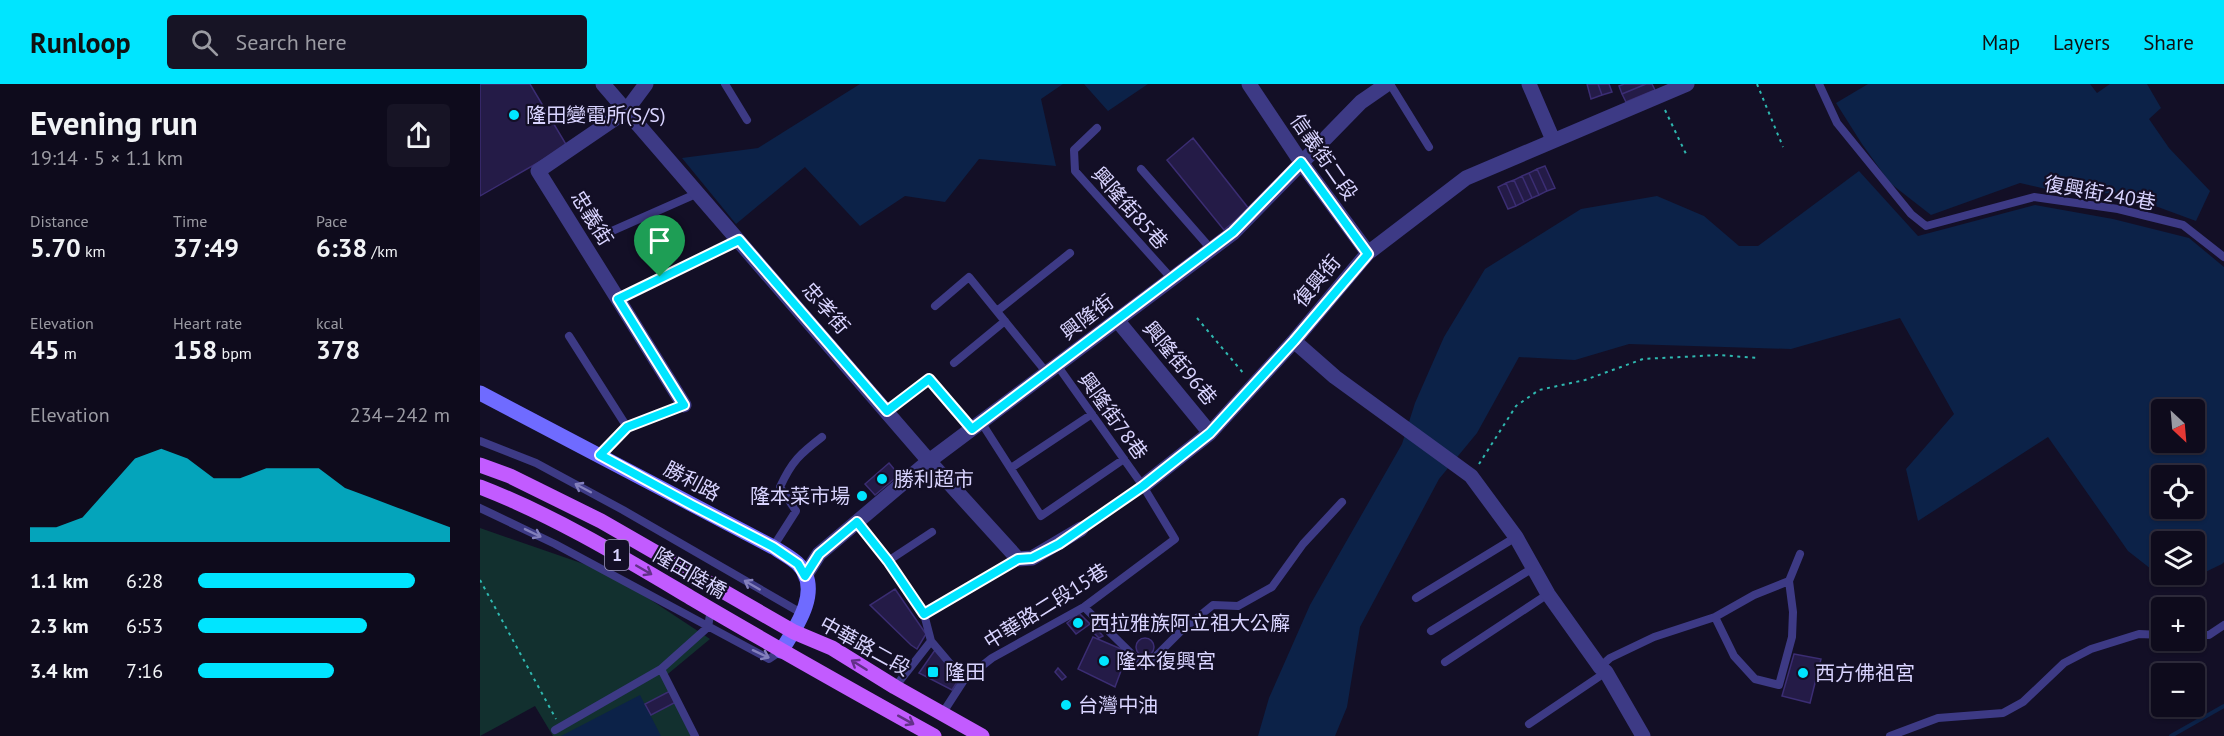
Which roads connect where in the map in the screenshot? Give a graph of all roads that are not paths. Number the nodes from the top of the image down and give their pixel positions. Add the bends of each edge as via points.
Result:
1 (603, 84) edge
2 (646, 84) edge
3 (725, 84) edge
4 (1249, 84) edge
5 (1389, 84) edge
6 (1530, 84) edge
7 (1686, 84) edge
8 (1819, 84) edge
9 (1656, 90) edge
10 (626, 111) junction
11 (747, 120) dead end
12 (1097, 128) dead end
13 (1553, 140) junction
14 (1429, 147) dead end
15 (1301, 162) junction
16 (1141, 169) dead end
17 (698, 193) junction
18 (612, 231) dead end
19 (739, 240) junction
20 (1211, 249) junction
21 (1070, 253) dead end
22 (1368, 254) junction
23 (2224, 257) edge
24 (660, 277) road end
25 (1172, 279) junction
26 (935, 306) dead end
27 (997, 311) junction
28 (1117, 320) junction
29 (1005, 321) junction
30 (569, 336) dead end
31 (1294, 341) junction
32 (954, 363) dead end
33 (1052, 369) junction
34 (480, 393) edge
35 (684, 405) joint
36 (887, 411) junction
37 (1092, 414) junction
38 (977, 426) junction
39 (627, 427) junction
40 (1210, 433) junction
41 (822, 437) dead end
42 (480, 441) edge
43 (600, 455) junction
44 (1124, 459) junction
45 (929, 461) junction
46 (480, 465) edge
47 (1011, 468) junction
48 (1143, 486) junction
49 (480, 487) edge
50 (1342, 502) dead end
51 (480, 508) edge
52 (857, 522) junction
53 (1081, 529) joint
54 (932, 532) dead end
55 (1515, 537) junction
56 (1175, 539) joint
57 (773, 547) junction
58 (1800, 554) dead end
59 (1018, 559) junction
60 (888, 561) junction
61 (1533, 568) junction
62 (805, 576) junction
63 (1789, 581) junction
64 (728, 594) joint
65 (1548, 594) junction
66 (1416, 598) dead end
67 (1084, 607) junction
68 (711, 609) junction
69 (803, 614) junction
70 (924, 614) junction
71 (1715, 617) junction
72 (2224, 625) edge
73 (708, 627) junction
74 (1431, 631) dead end
75 (794, 632) junction
76 (2151, 634) edge
77 (2205, 635) edge
78 (931, 641) junction
79 (781, 651) junction
80 (1445, 662) dead end
81 (661, 669) junction
82 (1603, 670) junction
83 (964, 680) junction
84 (895, 687) junction
85 (942, 714) junction
86 (1529, 724) dead end
87 (558, 728) road end
88 (695, 736) edge
89 (934, 736) edge
90 (982, 736) edge
91 (1643, 736) edge
92 (1890, 736) edge

1 - 10 street, 忠孝街
2 - 10 street, 忠義街
3 - 11 lane
4 - 15 street, 信義街二段
5 - 14 lane
5 - 15 street, 興隆街 via 1361,102
6 - 13 street
7 - 9 street, 復興街
8 - 23 lane, 復興街240巷 via 1837,123 1907,209 1926,226 2034,197 2118,208 2183,225
9 - 13 street, 復興街
10 - 17 street, 忠孝街
10 - 35 street, 忠義街 via 538,171
12 - 25 lane, 興隆街85巷 via 1074,150 1075,171
13 - 22 street, 復興街 via 1466,178
15 - 20 street, 興隆街 via 1233,232
15 - 22 street, 信義街二段
16 - 20 lane
17 - 18 lane
17 - 19 street, 忠孝街
19 - 24 lane
19 - 36 street, 忠孝街
20 - 25 street, 興隆街
21 - 27 lane
22 - 31 street, 復興街
25 - 28 street, 興隆街
26 - 27 lane, 興隆街78巷 via 969,277
27 - 29 lane, 興隆街78巷
28 - 33 street, 興隆街
28 - 40 street, 興隆街96巷
29 - 32 lane
29 - 33 lane, 興隆街78巷
30 - 39 lane
31 - 40 street, 復興街
31 - 55 street via 1335,377 1472,476
33 - 37 lane, 興隆街78巷
33 - 38 street, 興隆街
34 - 43 main road, 勝利路
35 - 39 lane
36 - 38 lane via 929,379
36 - 45 street, 忠孝街
37 - 44 lane, 興隆街78巷
37 - 47 lane
38 - 45 street, 興隆街
38 - 47 lane
39 - 43 lane
40 - 48 street, 復興街
41 - 57 lane via 789,468 780,487 796,511
69 -> 42 lane via 545,468
43 - 57 main road, 勝利路
44 - 47 lane via 1041,516
44 - 48 lane, 興隆街78巷
45 - 52 street, 興隆街
45 - 59 street, 忠孝街
46 - 64 main road, 隆田陸橋 / 1 via 601,521
48 - 53 lane, 復興街
48 - 56 lane, 興隆街78巷
49 -> 68 main road, 隆田陸橋 / 1 via 549,517
50 - 67 lane via 1303,544 1272,586 1239,606 1213,605 1145,667
51 -> 73 lane
52 - 60 lane
52 - 62 street, 興隆街 via 819,554
53 - 59 street, 復興街 via 1032,558
54 - 60 lane
55 - 61 street
55 - 66 lane
56 - 67 lane, 中華路二段15巷
57 - 62 main road, 勝利路 via 798,564
58 - 63 lane
59 - 70 lane
60 - 70 lane
61 - 65 street
61 - 74 lane
62 - 69 main road via 808,586
63 - 71 lane
63 - 71 lane via 1792,637 1779,685 1755,679 1748,672 1734,656
64 - 75 main road, 中華路二段 / 1
65 - 80 lane
65 - 82 street
67 - 83 lane, 中華路二段15巷 via 992,658
68 - 73 lane
68 - 79 main road, 隆田陸橋 / 1
69 - 75 main road
70 - 78 lane
71 - 82 lane via 1654,637 1610,658
72 - 77 lane
73 -> 79 lane via 768,659
73 - 81 lane
75 - 79 main road
84 -> 75 main road, 中華路二段 / 1 via 832,648
76 - 92 lane via 2091,649 2064,663 2023,702 2004,713 1938,718
78 - 83 lane
78 - 84 lane
79 -> 89 main road, 1
81 - 87 lane
81 - 88 lane
82 - 86 lane
82 - 91 street
83 - 85 lane, 中華路二段15巷
84 - 85 main road, 中華路二段 / 1
85 - 90 main road, 中華路二段 / 1

